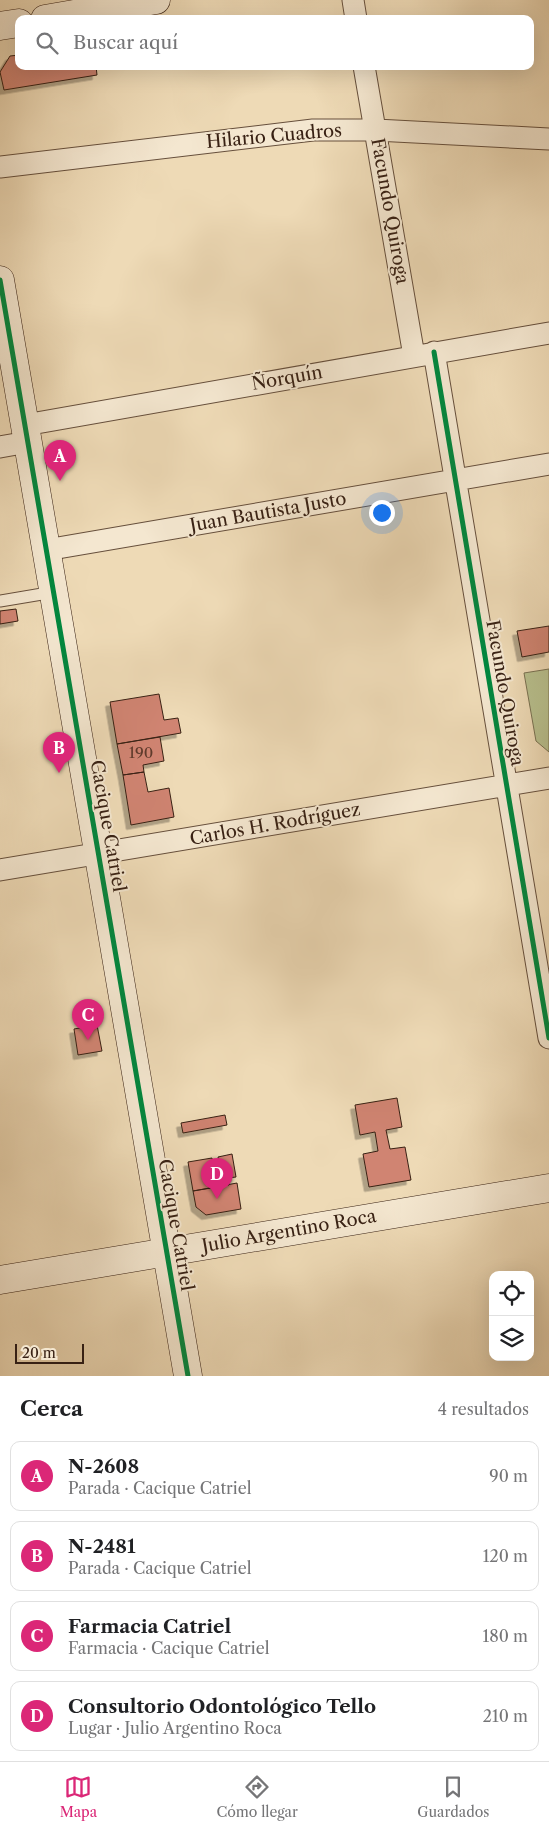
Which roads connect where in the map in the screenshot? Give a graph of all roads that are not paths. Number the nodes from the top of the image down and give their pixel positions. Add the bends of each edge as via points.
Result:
1 (156, 0) edge
2 (353, 0) edge
3 (68, 15) edge
4 (355, 15) edge
5 (15, 24) edge
6 (0, 26) edge
7 (365, 70) edge
8 (376, 130) junction
9 (549, 139) edge
10 (0, 167) edge
11 (0, 280) edge
12 (549, 333) edge
13 (424, 354) junction
14 (26, 433) junction
15 (0, 447) edge
16 (549, 464) edge
17 (456, 480) junction
18 (46, 550) junction
19 (54, 592) junction
20 (0, 601) edge
21 (549, 778) edge
22 (506, 785) junction
23 (99, 854) junction
24 (0, 870) edge
25 (549, 1038) edge
26 (549, 1188) edge
27 (167, 1252) junction
28 (0, 1280) edge
29 (188, 1376) edge

1 - 3 street
2 - 4 street
5 - 6 street
7 - 8 street, Facundo Quiroga
8 - 9 street, Hilario Cuadros
8 - 10 street, Hilario Cuadros via 291,132
8 - 13 street, Facundo Quiroga
11 - 14 street, Cacique Catriel
12 - 13 street, Ñorquín
13 - 14 street, Ñorquín
13 - 17 street, Facundo Quiroga
14 - 15 street
14 - 18 street, Cacique Catriel
16 - 17 street, Juan Bautista Justo
17 - 18 street, Juan Bautista Justo
17 - 22 street, Facundo Quiroga
18 - 19 street, Cacique Catriel
19 - 20 lane
19 - 23 street, Cacique Catriel
21 - 22 street, Carlos H. Rodríguez
22 - 23 street, Carlos H. Rodríguez
22 - 25 street, Facundo Quiroga
23 - 24 street, Carlos H. Rodríguez
23 - 27 street, Cacique Catriel
26 - 27 street, Julio Argentino Roca
27 - 28 street, Julio Argentino Roca
27 - 29 street, Cacique Catriel

